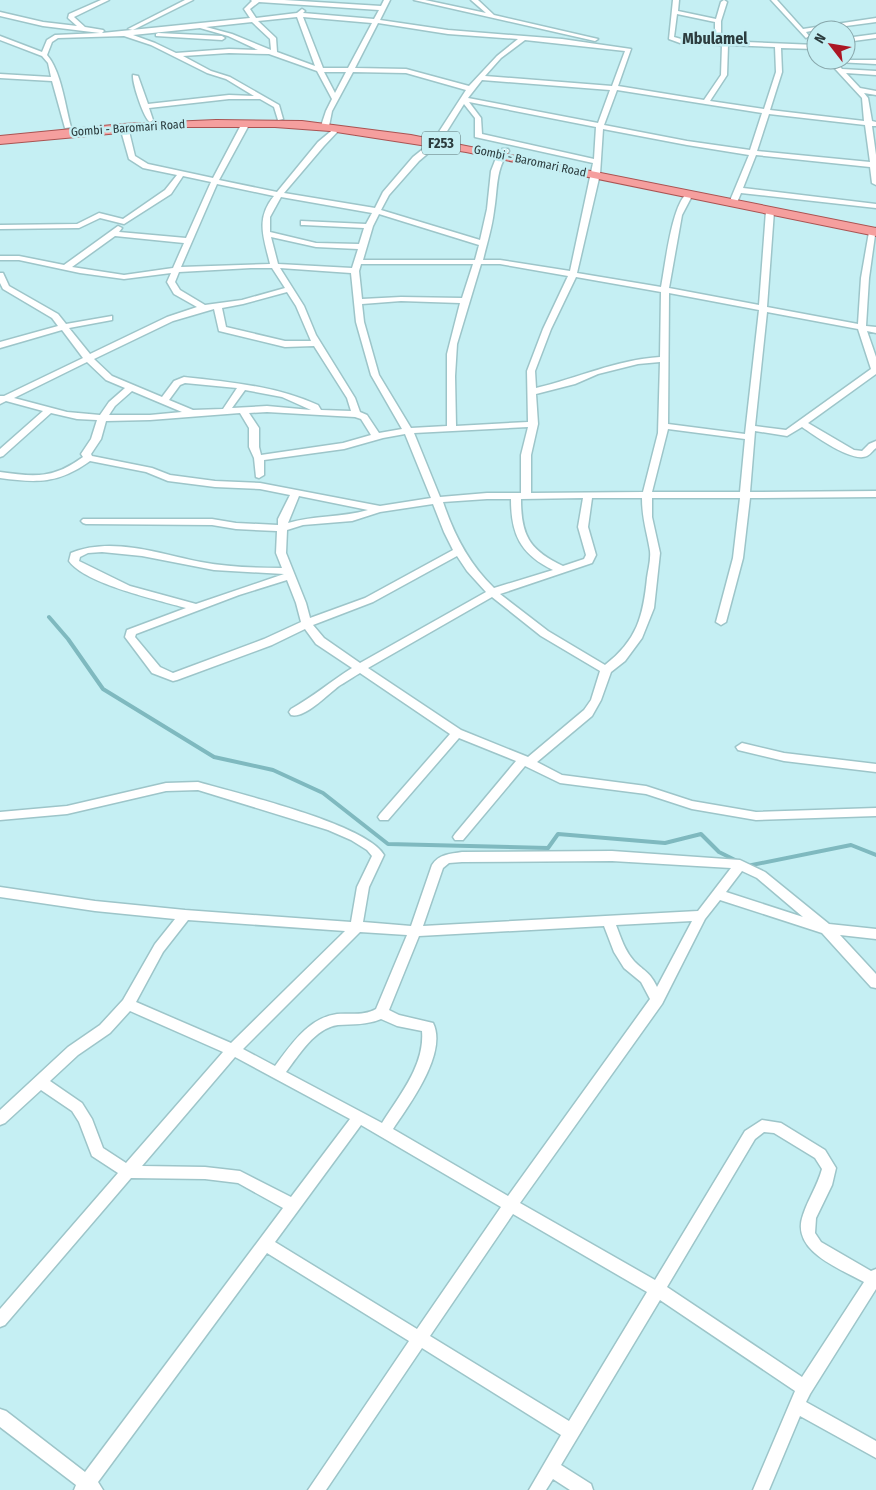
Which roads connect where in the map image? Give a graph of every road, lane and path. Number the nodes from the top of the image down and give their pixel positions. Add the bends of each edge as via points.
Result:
1 (106, 0) edge
2 (190, 0) edge
3 (256, 0) edge
4 (387, 0) edge
5 (417, 0) edge
6 (474, 0) edge
7 (676, 0) edge
8 (774, 0) edge
9 (309, 2) junction
10 (724, 2) dead end
11 (382, 8) junction
12 (241, 11) junction
13 (675, 12) junction
14 (0, 14) edge
15 (299, 15) junction
16 (493, 16) junction
17 (254, 20) junction
18 (876, 20) edge
19 (377, 21) junction
20 (718, 21) junction
21 (209, 24) junction
22 (191, 26) junction
23 (82, 27) junction
24 (802, 31) junction
25 (125, 34) junction
26 (806, 35) edge
27 (876, 36) edge
28 (0, 38) edge
29 (524, 38) junction
30 (856, 39) edge
31 (243, 42) junction
32 (722, 43) junction
33 (778, 46) junction
34 (806, 46) edge
35 (629, 50) junction
36 (274, 52) junction
37 (44, 55) junction
38 (174, 55) junction
39 (856, 61) edge
40 (876, 62) edge
41 (320, 70) junction
42 (352, 70) junction
43 (841, 71) joint
44 (876, 73) edge
45 (0, 76) edge
46 (135, 76) dead end
47 (481, 78) junction
48 (56, 79) junction
49 (615, 88) junction
50 (470, 89) junction
51 (860, 90) junction
52 (876, 93) edge
53 (260, 98) junction
54 (335, 99) junction
55 (463, 99) junction
56 (707, 100) junction
57 (144, 106) junction
58 (766, 111) junction
59 (280, 119) junction
60 (150, 120) junction
61 (246, 123) junction
62 (872, 123) edge
63 (325, 124) junction
64 (600, 126) junction
65 (67, 127) junction
66 (124, 127) junction
67 (338, 128) junction
68 (0, 135) edge
69 (0, 140) edge
70 (437, 140) junction
71 (503, 153) junction
72 (753, 153) junction
73 (874, 164) edge
74 (597, 169) junction
75 (181, 174) junction
76 (215, 181) junction
77 (876, 183) edge
78 (280, 194) junction
79 (689, 194) junction
80 (736, 197) junction
81 (876, 206) edge
82 (770, 211) junction
83 (376, 212) junction
84 (124, 222) junction
85 (304, 223) dead end
86 (369, 226) junction
87 (0, 227) edge
88 (875, 230) edge
89 (114, 234) junction
90 (268, 234) junction
91 (190, 241) junction
92 (484, 244) junction
93 (363, 247) junction
94 (0, 258) edge
95 (479, 261) junction
96 (275, 266) junction
97 (356, 266) junction
98 (66, 268) junction
99 (177, 270) junction
100 (573, 274) junction
101 (0, 275) edge
102 (3, 288) edge
103 (289, 289) junction
104 (665, 290) junction
105 (467, 301) junction
106 (357, 302) junction
107 (218, 306) junction
108 (204, 308) junction
109 (763, 308) junction
110 (109, 318) dead end
111 (64, 327) junction
112 (862, 328) junction
113 (876, 330) edge
114 (318, 343) junction
115 (0, 345) edge
116 (88, 358) junction
117 (664, 359) junction
118 (131, 387) junction
119 (242, 387) junction
120 (532, 392) junction
121 (1, 399) edge
122 (165, 400) junction
123 (49, 410) junction
124 (243, 410) junction
125 (225, 412) junction
126 (192, 413) junction
127 (317, 413) junction
128 (356, 414) junction
129 (103, 417) junction
130 (533, 424) junction
131 (802, 424) junction
132 (663, 426) junction
133 (452, 428) junction
134 (408, 431) junction
135 (750, 432) junction
136 (376, 436) junction
137 (875, 443) edge
138 (0, 454) edge
139 (88, 458) junction
140 (259, 458) junction
141 (0, 475) edge
142 (260, 475) junction
143 (233, 484) junction
144 (296, 492) junction
145 (744, 494) junction
146 (876, 494) edge
147 (588, 495) junction
148 (647, 495) junction
149 (521, 496) junction
150 (437, 500) junction
151 (380, 508) junction
152 (86, 521) dead end
153 (282, 528) junction
154 (458, 551) junction
155 (562, 570) junction
156 (289, 574) junction
157 (491, 594) junction
158 (197, 608) junction
159 (721, 622) dead end
160 (306, 623) junction
161 (360, 668) junction
162 (606, 670) junction
163 (295, 712) dead end
164 (457, 733) junction
165 (742, 747) dead end
166 (526, 762) junction
167 (876, 768) edge
168 (876, 812) edge
169 (0, 816) edge
170 (384, 817) dead end
171 (459, 837) dead end
172 (740, 865) junction
173 (0, 892) edge
174 (718, 894) junction
175 (185, 915) junction
176 (700, 916) junction
177 (608, 922) junction
178 (356, 928) junction
179 (826, 929) junction
180 (415, 931) junction
181 (876, 934) edge
182 (876, 983) edge
183 (657, 1000) junction
184 (128, 1004) junction
185 (381, 1012) junction
186 (233, 1050) junction
187 (278, 1072) junction
188 (39, 1081) junction
189 (359, 1117) junction
190 (0, 1118) edge
191 (384, 1131) junction
192 (128, 1172) junction
193 (511, 1204) junction
194 (293, 1206) junction
195 (265, 1244) junction
196 (874, 1277) edge
197 (658, 1290) junction
198 (0, 1320) edge
199 (420, 1338) junction
200 (804, 1388) junction
201 (796, 1405) junction
202 (0, 1417) edge
203 (572, 1432) junction
204 (876, 1450) edge
205 (550, 1467) junction
206 (88, 1488) edge
207 (316, 1490) edge
208 (537, 1490) edge
209 (585, 1490) edge
210 (761, 1490) edge

1 - 23 street via 71,15
2 - 25 street
3 - 9 street
3 - 12 street
4 - 11 street
5 - 16 street
6 - 16 street
7 - 13 street
8 - 24 street
9 - 11 street
9 - 15 street
10 - 20 street
11 - 19 street
12 - 17 street
12 - 21 street
13 - 20 street
13 - 32 street via 671,38 674,40
14 - 23 street via 43,24
15 - 17 street
15 - 19 street
15 - 41 street
16 - 35 street via 602,40
17 - 21 street
17 - 36 street via 273,38
18 - 24 street
19 - 29 street via 448,32
19 - 42 street
20 - 32 street
21 - 22 street
22 - 25 street
22 - 31 street via 230,35
23 - 25 street
24 - 26 street
25 - 31 street via 211,37
25 - 37 street via 57,36 49,40
25 - 38 street
27 - 30 street
28 - 37 street
29 - 35 street
29 - 47 street via 499,57
31 - 36 street
32 - 33 street
32 - 56 street via 724,75
33 - 34 street
33 - 58 street via 779,72
35 - 49 street
36 - 38 street via 236,50
36 - 41 street
37 - 48 street via 51,63
38 - 53 street via 228,78
39 - 40 street
41 - 42 street
41 - 54 street
42 - 50 street via 415,72
42 - 54 street
43 - 44 street
43 - 51 street
45 - 48 street
46 - 57 street
47 - 49 street
47 - 50 street
48 - 65 street
49 - 56 street
49 - 64 street
50 - 55 street
51 - 52 street
51 - 62 street
53 - 57 street via 229,97
53 - 59 street via 277,106
54 - 63 street
55 - 64 street
55 - 70 street
55 - 74 street via 478,118 478,135
56 - 58 street
57 - 60 street
58 - 62 street
58 - 72 street
59 - 60 main road, Gombi - Baromari Road / F253
59 - 63 main road, Gombi - Baromari Road / F253
60 - 65 main road, Gombi - Baromari Road / F253
61 - 63 main road, Gombi - Baromari Road / F253
61 - 66 main road, Gombi - Baromari Road / F253
61 - 76 street
62 - 73 street
63 - 67 main road, Gombi - Baromari Road / F253
63 - 70 main road, Gombi - Baromari Road / F253
64 - 72 street
64 - 74 street
65 - 68 main road, Gombi - Baromari Road / F253
66 - 69 main road, Gombi - Baromari Road / F253
66 - 75 street via 136,162
67 - 70 main road, Gombi - Baromari Road / F253
67 - 78 street
70 - 71 main road, Gombi - Baromari Road / F253
70 - 83 street via 398,178
71 - 74 main road, Gombi - Baromari Road / F253
71 - 92 street via 493,177 492,207
72 - 73 street
72 - 80 street
73 - 77 street
74 - 79 main road, Gombi - Baromari Road / F253
74 - 80 main road, Gombi - Baromari Road / F253
74 - 100 street
75 - 76 street
75 - 84 street via 168,192
76 - 78 street
76 - 91 street
78 - 83 street
78 - 90 street via 266,217
79 - 80 main road, Gombi - Baromari Road / F253
79 - 104 street via 678,214
80 - 81 street
80 - 82 main road, Gombi - Baromari Road / F253
80 - 88 main road, Gombi - Baromari Road / F253
82 - 88 main road, Gombi - Baromari Road / F253
82 - 109 street
83 - 86 street
83 - 92 street
84 - 87 street via 100,215 79,226
84 - 89 street
85 - 86 street
86 - 93 street
88 - 112 street via 865,278
89 - 91 street
89 - 98 street via 74,259
90 - 93 street via 316,245
90 - 96 street
91 - 99 street
92 - 95 street
93 - 97 street
94 - 98 street via 18,258
95 - 97 street
95 - 100 street
95 - 105 street
96 - 97 street
96 - 99 street
96 - 103 street
97 - 106 street
98 - 99 street via 124,277
99 - 108 street via 172,287
100 - 104 street
100 - 120 street via 536,353
101 - 102 street
102 - 111 street via 55,316
103 - 107 street
103 - 114 street
104 - 109 street
104 - 117 street
105 - 106 street via 401,299
105 - 133 street via 453,346
106 - 134 street via 375,375
107 - 108 street
107 - 114 street via 222,329 280,343
108 - 116 street via 151,326
109 - 112 street
109 - 135 street
110 - 111 street
111 - 115 street
111 - 116 street
112 - 113 street
112 - 131 street via 876,370
114 - 128 street via 351,398
116 - 118 street via 108,378
116 - 121 street
117 - 120 street via 638,361
117 - 132 street
118 - 122 street
118 - 129 street
119 - 122 street via 180,380
119 - 125 street
119 - 127 street via 302,401 315,407
120 - 130 street
121 - 123 street
122 - 126 street
123 - 129 street
123 - 138 street
124 - 125 street
124 - 127 street
124 - 140 street via 255,430 254,454
125 - 126 street
126 - 129 street
127 - 128 street
128 - 136 street via 364,417
129 - 139 street via 99,432 86,454
130 - 133 street
130 - 149 street
131 - 135 street via 787,433
131 - 137 street via 859,454 864,454
132 - 135 street
132 - 148 street
133 - 134 street
134 - 136 street
134 - 150 street
135 - 145 street
136 - 140 street via 344,446
139 - 141 street via 62,476 23,478
139 - 143 street via 149,470 168,478
140 - 142 street
142 - 143 street
142 - 144 street
143 - 144 street
144 - 151 street
144 - 153 street
145 - 146 street
145 - 148 street
145 - 159 street via 738,558
147 - 148 street
147 - 149 street
147 - 155 street via 583,527 591,555 588,561
148 - 162 street via 647,517 655,553 649,608 637,638
149 - 150 street
149 - 155 street via 518,530 523,542 530,551
150 - 151 street
150 - 154 street
151 - 153 street via 352,518 302,522
152 - 153 street via 212,522
153 - 156 street via 281,553
154 - 157 street
154 - 160 street via 369,600
155 - 157 street
156 - 158 street
156 - 158 street via 215,567 112,550 83,551 75,556 77,565 124,588
156 - 160 street via 302,603
157 - 161 street
157 - 162 street via 574,653
158 - 160 street via 131,632 130,637 156,670 173,677 268,642
160 - 161 street via 320,641
161 - 163 street
161 - 164 street
162 - 166 street via 588,713
164 - 166 street
164 - 170 street
165 - 167 street via 792,758
166 - 168 street via 560,779 646,790 720,811 774,817
166 - 171 street
169 - 178 street via 67,810 182,785 198,786 282,811 355,836 378,855 364,887
172 - 174 street
172 - 179 street via 778,887
172 - 180 street via 612,856 446,859 438,865
173 - 175 street
174 - 176 street
174 - 179 street
175 - 178 street
175 - 184 street via 155,954
176 - 177 street
176 - 183 street
177 - 180 street
177 - 183 street via 618,948 629,964 646,978
178 - 180 street
178 - 186 street
179 - 181 street
179 - 182 street
180 - 185 street
183 - 193 street
184 - 186 street
184 - 188 street via 104,1029
185 - 187 street via 372,1018 322,1025
185 - 191 street via 396,1020 422,1024 428,1027 430,1034 424,1063
186 - 187 street
186 - 192 street
187 - 189 street
188 - 190 street
188 - 192 street via 77,1107 97,1152
189 - 191 street
189 - 194 street
191 - 193 street
192 - 194 street via 214,1173 240,1177
192 - 198 street
193 - 197 street
193 - 199 street
194 - 195 street
195 - 199 street
195 - 206 street
196 - 197 street via 816,1247 808,1235 809,1217 825,1185 829,1168 820,1154 776,1127 762,1126 750,1135
196 - 200 street
197 - 200 street
197 - 203 street
199 - 203 street
199 - 207 street
200 - 201 street
201 - 204 street
201 - 210 street
202 - 206 street
203 - 205 street
205 - 208 street
205 - 209 street

